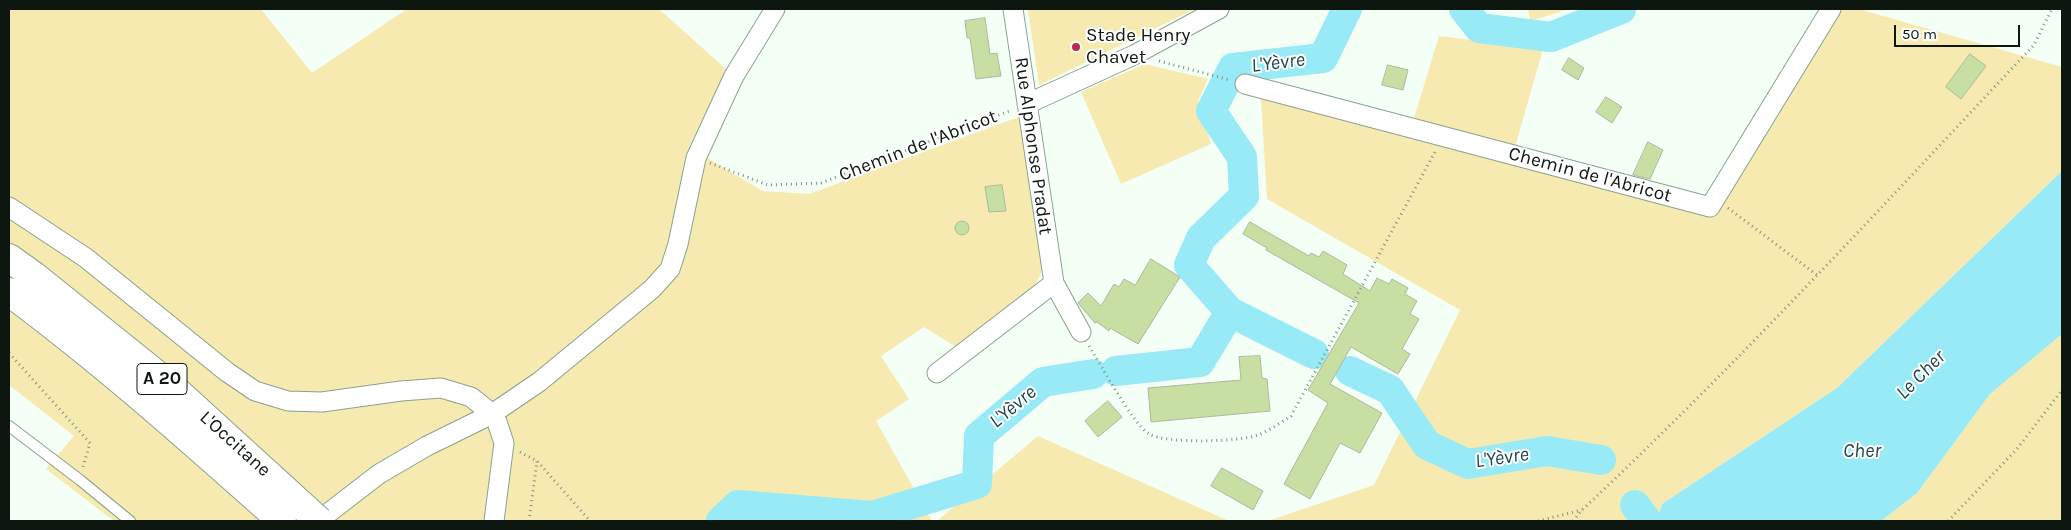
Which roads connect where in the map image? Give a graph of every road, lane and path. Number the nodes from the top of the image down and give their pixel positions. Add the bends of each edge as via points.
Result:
1 (775, 9) edge
2 (1013, 9) edge
3 (1219, 9) edge
4 (1831, 9) edge
5 (2052, 9) edge
6 (1134, 55) junction
7 (1245, 84) joint
8 (1026, 104) junction
9 (1444, 136) junction
10 (696, 158) junction
11 (1715, 198) junction
12 (9, 207) edge
13 (9, 258) edge
14 (1817, 275) junction
15 (1054, 283) junction
16 (9, 292) edge
17 (1081, 332) joint
18 (9, 353) edge
19 (938, 373) dead end
20 (2062, 390) edge
21 (492, 414) junction
22 (9, 426) edge
23 (13, 436) edge
24 (504, 443) junction
25 (537, 461) junction
26 (80, 480) junction
27 (1582, 510) junction
28 (315, 517) edge
29 (130, 521) edge
30 (282, 521) edge
31 (494, 521) edge
32 (529, 521) edge
33 (590, 521) edge
34 (1538, 521) edge
35 (1573, 521) edge
36 (1948, 521) edge

1 - 10 street via 734,76
2 - 8 street, Rue Alphonse Pradat
3 - 6 street
4 - 11 street
5 - 14 path via 2034,45
6 - 7 path
6 - 8 street
7 - 9 street, Chemin de l'Abricot
8 - 10 path, Chemin de l'Abricot via 822,183 768,185
8 - 15 street, Rue Alphonse Pradat
9 - 11 street, Chemin de l'Abricot via 1710,207
9 - 17 path via 1291,416 1258,436 1181,441 1150,434 1138,424
10 - 21 street via 670,268 652,289 554,370
11 - 14 path
12 - 21 street via 86,258 227,372 255,390 288,401 322,402 441,388 471,397
13 - 28 highway, L'Occitane / A 20 via 172,387
14 - 27 path via 1648,448
15 - 17 street, Rue Alphonse Pradat
15 - 19 street
16 - 30 highway, L'Occitane / A 20 via 154,407
18 - 26 path via 90,443
20 - 36 path via 2017,448
21 - 24 street
21 - 28 street via 427,446
22 - 23 lane
23 - 26 lane
24 - 25 path
24 - 31 street
25 - 32 path
25 - 33 path
26 - 29 lane
27 - 34 path
27 - 35 path

